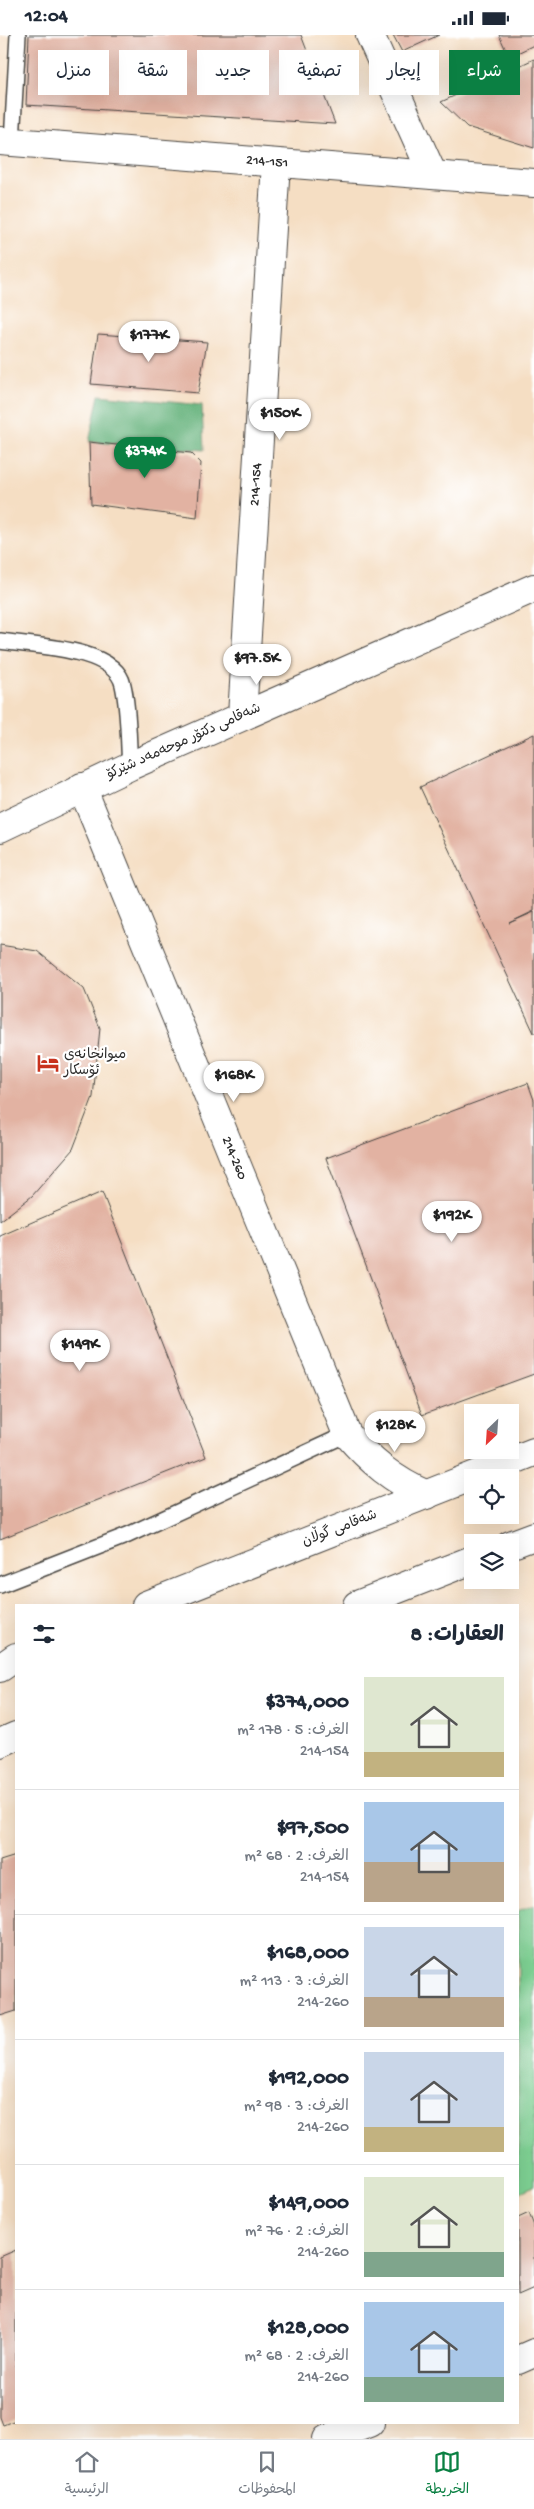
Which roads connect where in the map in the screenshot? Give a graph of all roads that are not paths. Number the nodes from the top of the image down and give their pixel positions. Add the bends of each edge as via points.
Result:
1 (18, 35) edge
2 (370, 35) edge
3 (6, 142) edge
4 (276, 163) junction
5 (433, 175) junction
6 (534, 183) edge
7 (534, 588) edge
8 (0, 641) edge
9 (242, 716) junction
10 (130, 766) junction
11 (82, 787) junction
12 (0, 828) edge
13 (347, 1434) junction
14 (534, 1452) edge
15 (427, 1495) junction
16 (534, 1536) edge
17 (519, 1542) edge
18 (464, 1563) edge
19 (0, 1585) edge
20 (149, 1604) edge
21 (360, 1604) edge
22 (15, 1657) edge
23 (15, 1658) edge
24 (0, 1663) edge
25 (0, 1668) edge
26 (15, 1736) edge
27 (0, 1743) edge
28 (534, 2353) edge
29 (519, 2360) edge
30 (367, 2424) edge
31 (327, 2439) edge

1 - 3 lane
2 - 5 street
3 - 4 street, 214-151
4 - 5 street, 214-151
4 - 9 street, 214-154
5 - 6 street, 214-151
7 - 9 street, شەقامی دکتۆر موحەمەد شێرکۆ
8 - 10 lane via 86,654 109,664 123,683
9 - 10 street, شەقامی دکتۆر موحەمەد شێرکۆ
10 - 11 street, شەقامی دکتۆر موحەمەد شێرکۆ
11 - 12 street, شەقامی دکتۆر موحەمەد شێرکۆ
11 - 13 street, 214-260
13 - 15 street, 214-260 via 390,1476
13 - 19 lane via 128,1535
14 - 15 street, شەقامی گوڵان
15 - 20 street, شەقامی گوڵان
16 - 17 street
18 - 21 street
22 - 24 street
23 - 25 street
26 - 27 street
28 - 29 street
30 - 31 street

